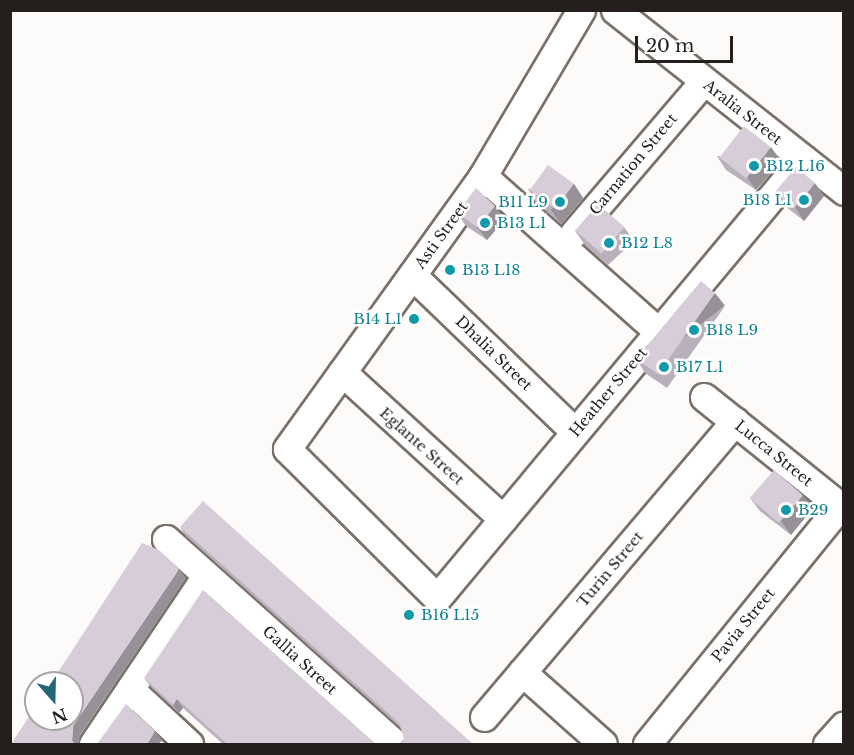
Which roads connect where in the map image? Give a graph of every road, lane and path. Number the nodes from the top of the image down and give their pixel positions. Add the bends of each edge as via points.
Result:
1 (581, 10) edge
2 (615, 10) edge
3 (704, 81) junction
4 (803, 159) junction
5 (483, 176) junction
6 (843, 191) edge
7 (562, 247) junction
8 (412, 275) junction
9 (659, 332) junction
10 (342, 372) junction
11 (704, 397) dead end
12 (735, 422) junction
13 (575, 432) junction
14 (842, 507) edge
15 (503, 519) junction
16 (166, 539) dead end
17 (206, 576) junction
18 (437, 598) joint
19 (522, 672) junction
20 (130, 689) junction
21 (484, 717) dead end
22 (843, 725) edge
23 (93, 744) edge
24 (189, 744) edge
25 (395, 744) edge
26 (603, 744) edge
27 (647, 744) edge
28 (827, 744) edge

1 - 5 street, Asti Street
2 - 3 street, Aralia Street
3 - 4 street, Aralia Street
3 - 7 street, Carnation Street
4 - 6 street, Aralia Street
4 - 9 street, Heather Street
5 - 7 street
5 - 8 street, Asti Street
7 - 9 street
8 - 10 street, Asti Street
8 - 13 street, Dhalia Street
9 - 13 street, Heather Street
10 - 15 street, Eglante Street
10 - 18 street, Asti Street via 286,449
11 - 12 street, Lucca Street
12 - 14 street, Lucca Street
12 - 19 street, Turin Street
13 - 15 street, Heather Street
14 - 27 street, Pavia Street
15 - 18 street, Heather Street
16 - 17 street, Gallia Street
17 - 20 street
17 - 25 street, Gallia Street
19 - 21 street, Turin Street
19 - 26 street
20 - 23 street
20 - 24 street
22 - 28 street

